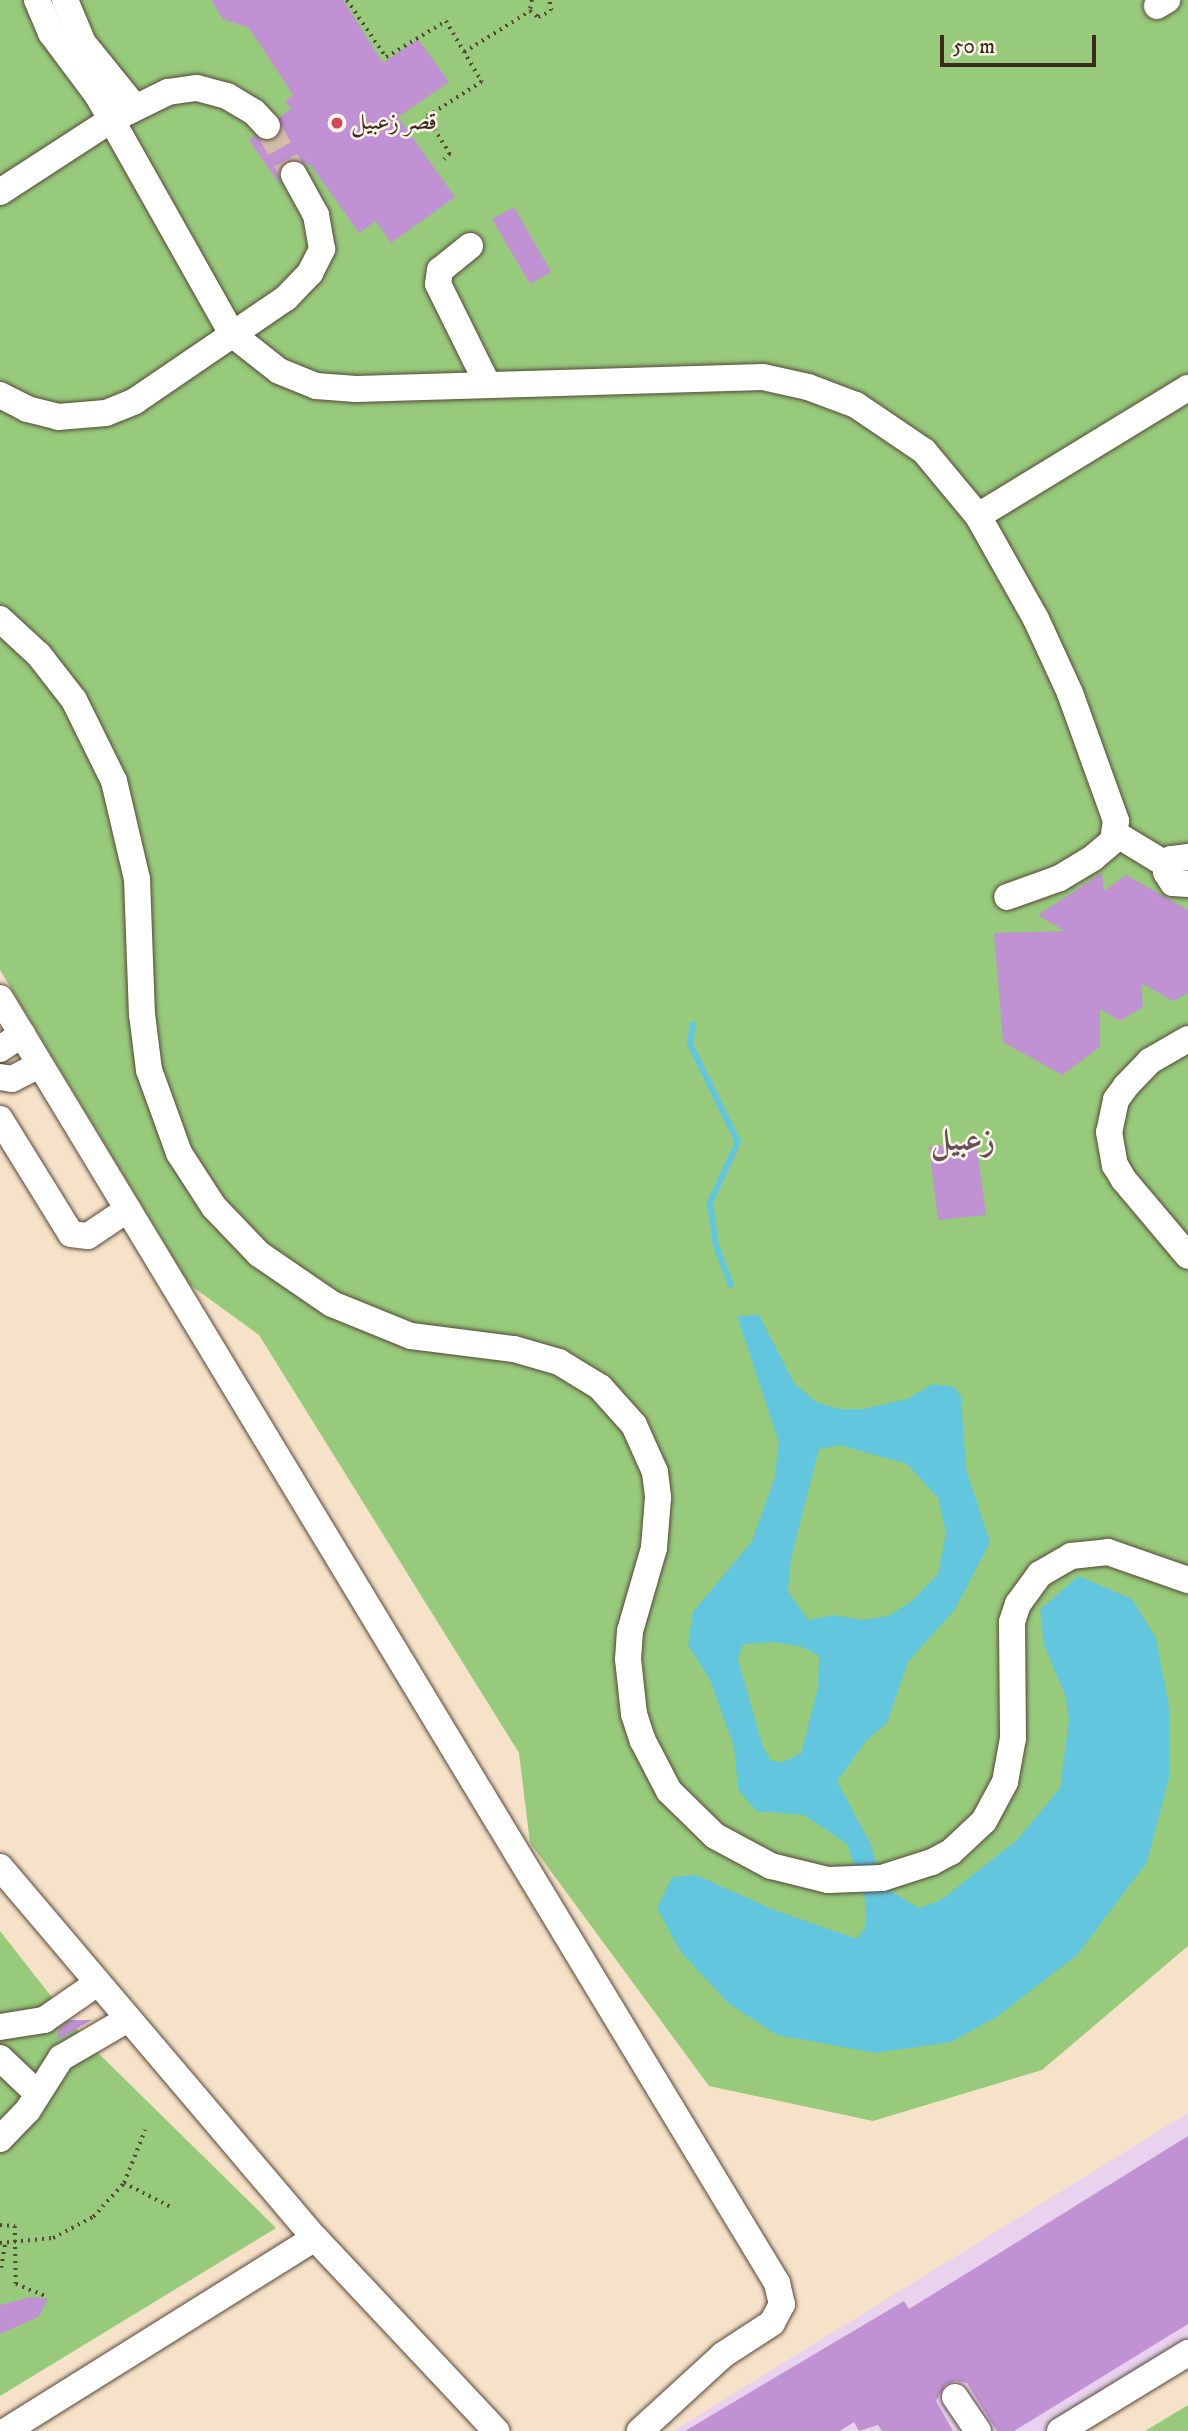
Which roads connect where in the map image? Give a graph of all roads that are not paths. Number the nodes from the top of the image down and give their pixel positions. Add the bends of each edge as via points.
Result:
1 (37, 0) edge
2 (65, 0) edge
3 (122, 113) junction
4 (267, 126) tunnel mouth
5 (294, 175) tunnel mouth
6 (0, 192) edge
7 (471, 246) dead end
8 (232, 334) junction
9 (487, 383) junction
10 (1188, 388) edge
11 (0, 395) edge
12 (978, 516) junction
13 (0, 619) edge
14 (1116, 834) junction
15 (1178, 861) edge
16 (1188, 884) edge
17 (1006, 897) dead end
18 (2, 1007) edge
19 (1188, 1039) edge
20 (11, 1041) edge
21 (40, 1065) junction
22 (0, 1077) edge
23 (0, 1119) edge
24 (128, 1209) junction
25 (1188, 1256) edge
26 (1188, 1580) edge
27 (0, 1867) edge
28 (96, 1984) junction
29 (126, 2021) junction
30 (0, 2027) edge
31 (5, 2074) edge
32 (38, 2094) junction
33 (0, 2139) edge
34 (315, 2238) junction
35 (1188, 2353) edge
36 (955, 2397) dead end
37 (6, 2431) edge
38 (496, 2431) edge
39 (640, 2431) edge
40 (978, 2431) edge
41 (1060, 2431) edge

1 - 3 street via 51,33
2 - 3 street
3 - 4 street via 168,92 197,89 242,103
3 - 6 street
3 - 8 street
5 - 8 street via 316,215 318,258 300,286
7 - 9 street via 440,270 438,284
8 - 9 street via 261,361 316,386 356,389
8 - 11 street via 135,401 106,413 50,416
9 - 12 street via 739,375 797,384 856,405 903,434 944,471
10 - 12 street
12 - 14 street via 1054,656 1114,814
13 - 26 street via 57,676 88,724 114,781 137,879 149,1070 179,1153 214,1207 259,1254 332,1304 411,1336 514,1349 559,1362 600,1387 634,1425 655,1472 658,1497 654,1548 631,1631 628,1659 634,1714 646,1750 669,1791 715,1836 771,1866 828,1880 882,1878 951,1852 984,1821 1005,1782 1013,1738 1013,1622 1018,1604 1040,1574 1071,1556 1108,1552
14 - 15 street
14 - 17 street via 1108,847 1077,869
15 - 16 street via 1173,883
18 - 20 street
19 - 25 street via 1150,1061 1126,1086 1108,1132 1115,1166 1124,1180
20 - 21 street
21 - 22 street via 12,1079
21 - 24 street
23 - 24 street via 71,1234 88,1236
24 - 39 street via 777,2283 782,2304 772,2323 723,2355
27 - 28 street
28 - 29 street
28 - 30 street via 44,2020
29 - 32 street via 70,2050 53,2067
29 - 34 street
31 - 32 street
32 - 33 street
34 - 37 street
34 - 38 street
35 - 41 street
36 - 40 street

